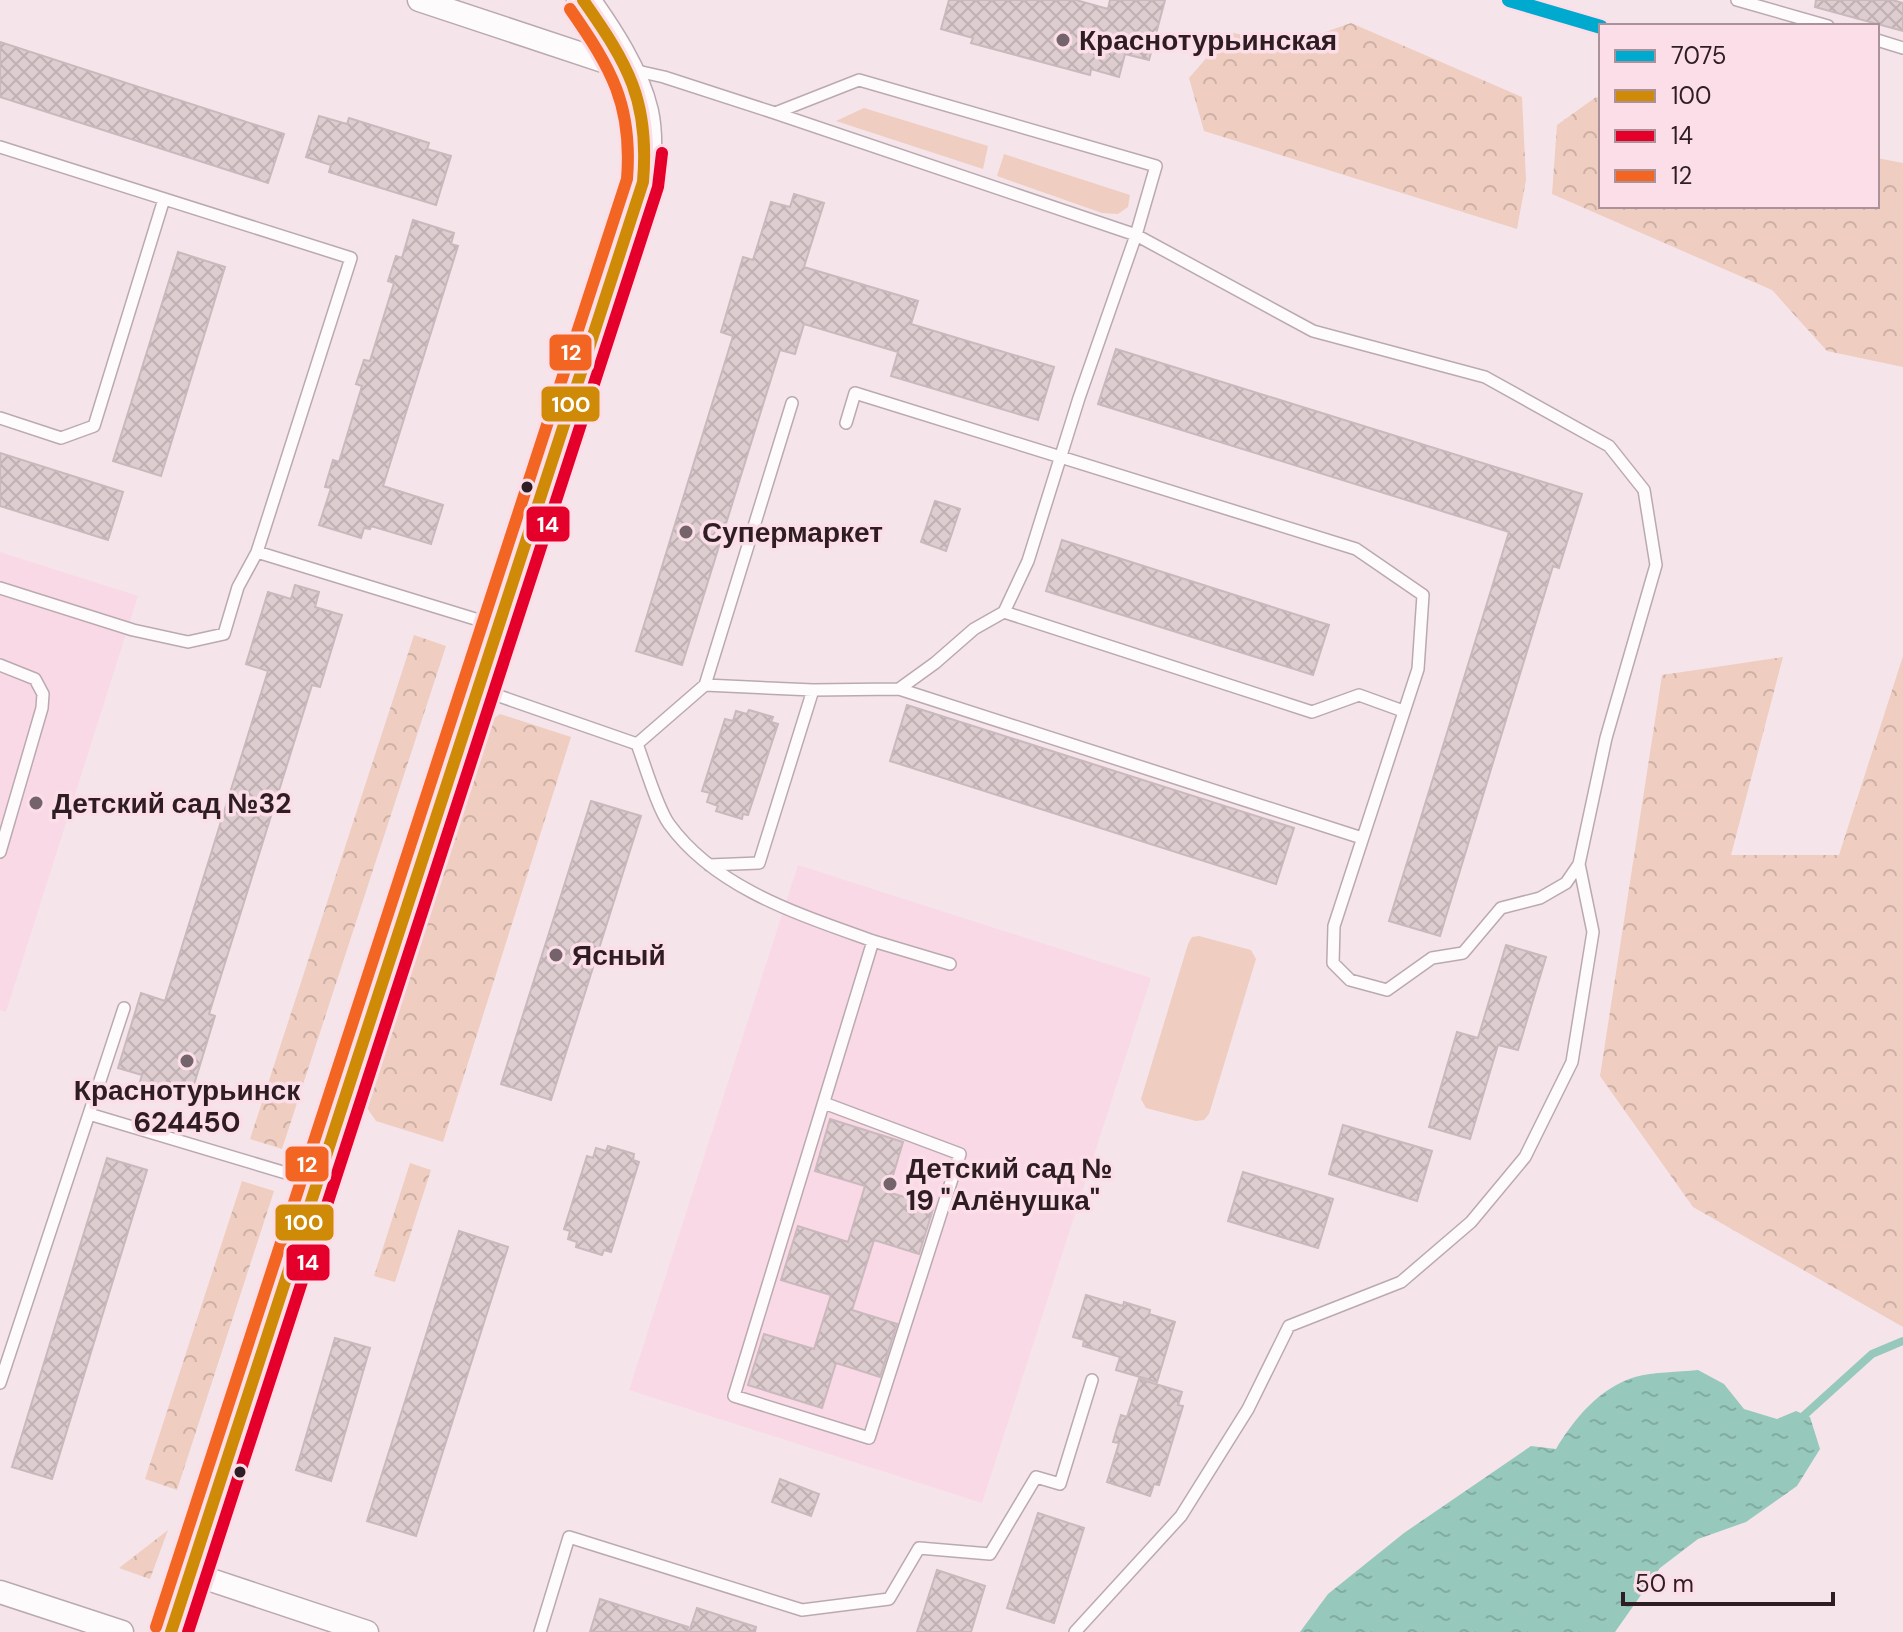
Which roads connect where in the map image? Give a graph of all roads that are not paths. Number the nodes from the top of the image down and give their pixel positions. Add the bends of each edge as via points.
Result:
1 (419, 0) edge
2 (583, 0) edge
3 (1737, 0) edge
4 (1821, 24) edge
5 (1879, 41) edge
6 (1903, 48) edge
7 (624, 68) junction
8 (775, 113) junction
9 (0, 147) edge
10 (164, 199) junction
11 (1136, 235) junction
12 (792, 403) dead end
13 (0, 418) edge
14 (846, 423) dead end
15 (1061, 455) junction
16 (257, 552) junction
17 (0, 588) edge
18 (1004, 612) junction
19 (498, 626) junction
20 (0, 665) edge
21 (705, 685) junction
22 (478, 688) junction
23 (899, 689) junction
24 (813, 690) junction
25 (1403, 711) junction
26 (637, 744) junction
27 (1362, 838) junction
28 (0, 852) edge
29 (1579, 864) junction
30 (709, 865) junction
31 (873, 941) junction
32 (950, 964) dead end
33 (124, 1008) dead end
34 (824, 1103) junction
35 (89, 1114) junction
36 (317, 1182) junction
37 (1092, 1380) dead end
38 (0, 1383) edge
39 (190, 1573) junction
40 (0, 1592) edge
41 (357, 1630) edge
42 (122, 1632) edge
43 (171, 1632) edge
44 (540, 1632) edge
45 (1075, 1632) edge

1 - 7 street
2 - 7 main road
3 - 4 lane
5 - 6 lane
7 - 8 lane
7 - 19 main road via 642,111 643,182
8 - 11 lane
8 - 11 lane via 859,80 1156,166
9 - 10 lane
10 - 13 lane via 94,426 61,438
10 - 16 lane via 351,258
11 - 15 lane
11 - 29 lane via 1313,331 1485,377 1609,446 1644,490 1656,565 1606,738
12 - 21 lane
14 - 15 lane via 855,393
15 - 18 lane via 1028,561
15 - 25 lane via 1356,549 1423,595 1418,669
16 - 17 lane via 238,587 224,634 188,642
16 - 19 lane
18 - 23 lane via 974,629
18 - 25 lane via 1312,712 1359,695
19 - 22 main road
20 - 28 lane via 35,679 43,694
21 - 24 lane
21 - 26 lane
22 - 26 lane
22 - 36 main road
23 - 24 lane
23 - 27 lane
24 - 30 lane via 759,863
25 - 27 lane
26 - 30 lane via 667,823
27 - 29 lane via 1334,926 1333,963 1350,980 1387,990 1432,958 1463,953 1501,908 1540,898 1566,883
29 - 45 lane via 1593,932 1572,1062 1525,1157 1471,1222 1401,1282 1289,1326 1248,1409 1181,1516
30 - 31 lane via 796,913
31 - 32 lane
31 - 34 lane
33 - 35 lane
34 - 34 lane via 734,1396 869,1438 960,1154
35 - 36 lane
35 - 38 lane
36 - 39 main road
37 - 44 lane via 1060,1484 1036,1477 990,1554 919,1548 889,1599 802,1610 569,1537
39 - 41 street
39 - 43 main road
40 - 42 street

